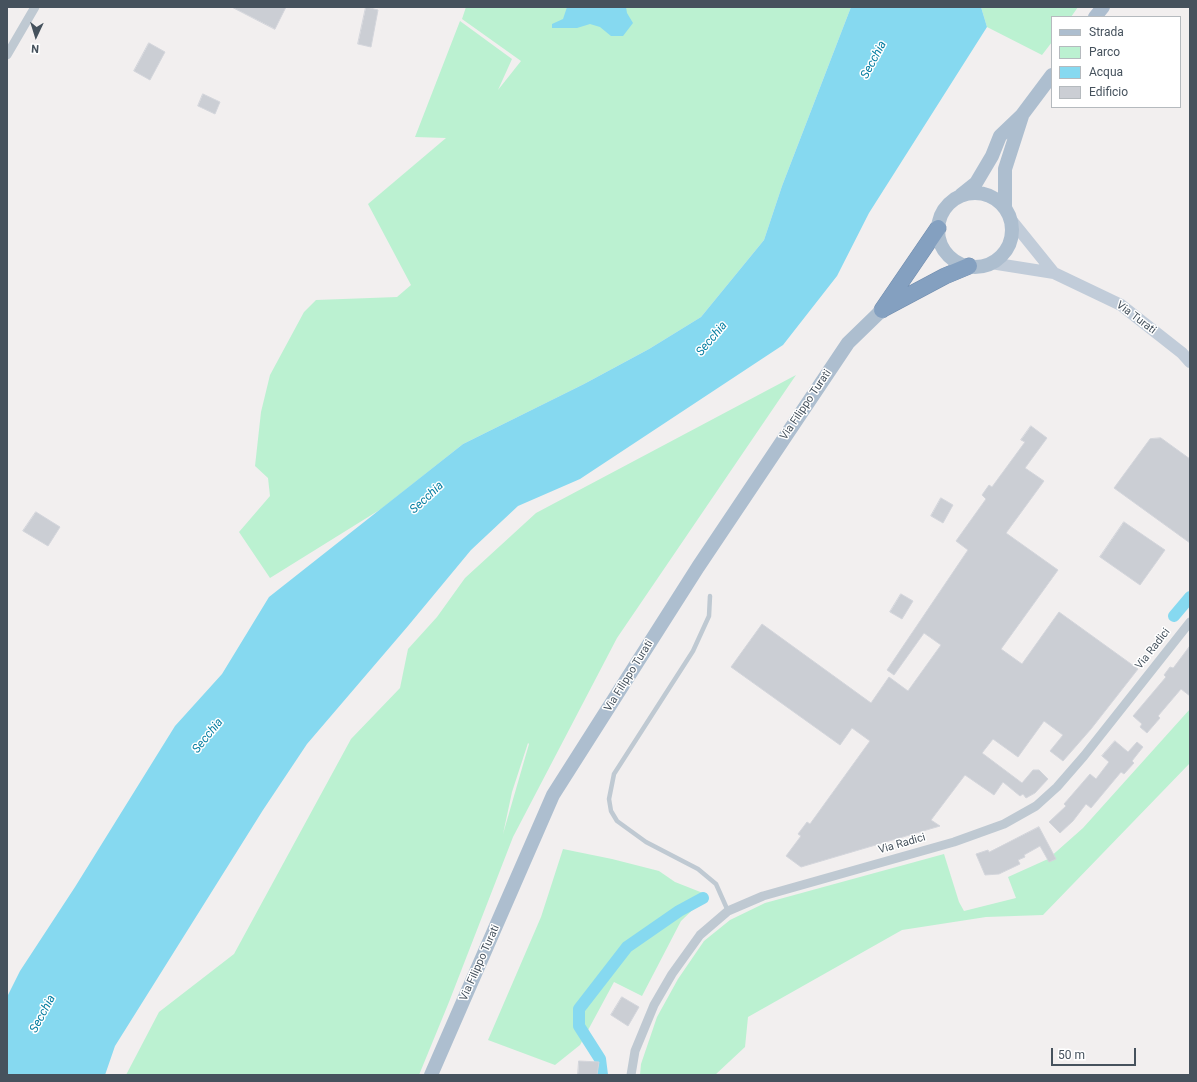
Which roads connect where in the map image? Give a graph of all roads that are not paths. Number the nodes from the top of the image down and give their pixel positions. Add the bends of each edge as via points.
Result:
1 (35, 7) edge
2 (1103, 7) edge
3 (1096, 16) edge
4 (7, 55) edge
5 (1051, 76) edge
6 (1022, 115) junction
7 (960, 196) junction
8 (1005, 207) junction
9 (1012, 221) junction
10 (938, 228) junction
11 (991, 264) junction
12 (969, 266) junction
13 (1054, 273) junction
14 (882, 310) junction
15 (1190, 362) edge
16 (710, 596) dead end
17 (1190, 622) edge
18 (728, 911) junction
19 (431, 1075) edge
20 (631, 1075) edge

1 - 4 street
2 - 3 main road
5 - 6 main road
6 - 7 main road via 1000,136 976,183
6 - 8 main road via 1005,169
7 - 8 main road via 984,194 996,198
7 - 10 main road via 949,204 941,215
8 - 9 main road
9 - 11 main road via 1009,246
9 - 13 street
10 - 12 main road via 939,239 950,257
10 - 14 highway
11 - 12 main road
11 - 13 street
12 - 14 highway
13 - 15 street, Via Turati via 1121,305
14 - 19 main road, Via Filippo Turati via 848,343 839,356 698,567 553,795
16 - 18 lane via 709,616 692,651 614,774 609,799 611,811 617,821 646,842 698,869 716,884
17 - 18 street, Via Radici via 1084,756 1036,806 1004,824 954,842 763,896
18 - 20 street, Via Radici via 700,935 672,974 654,1005 635,1051

